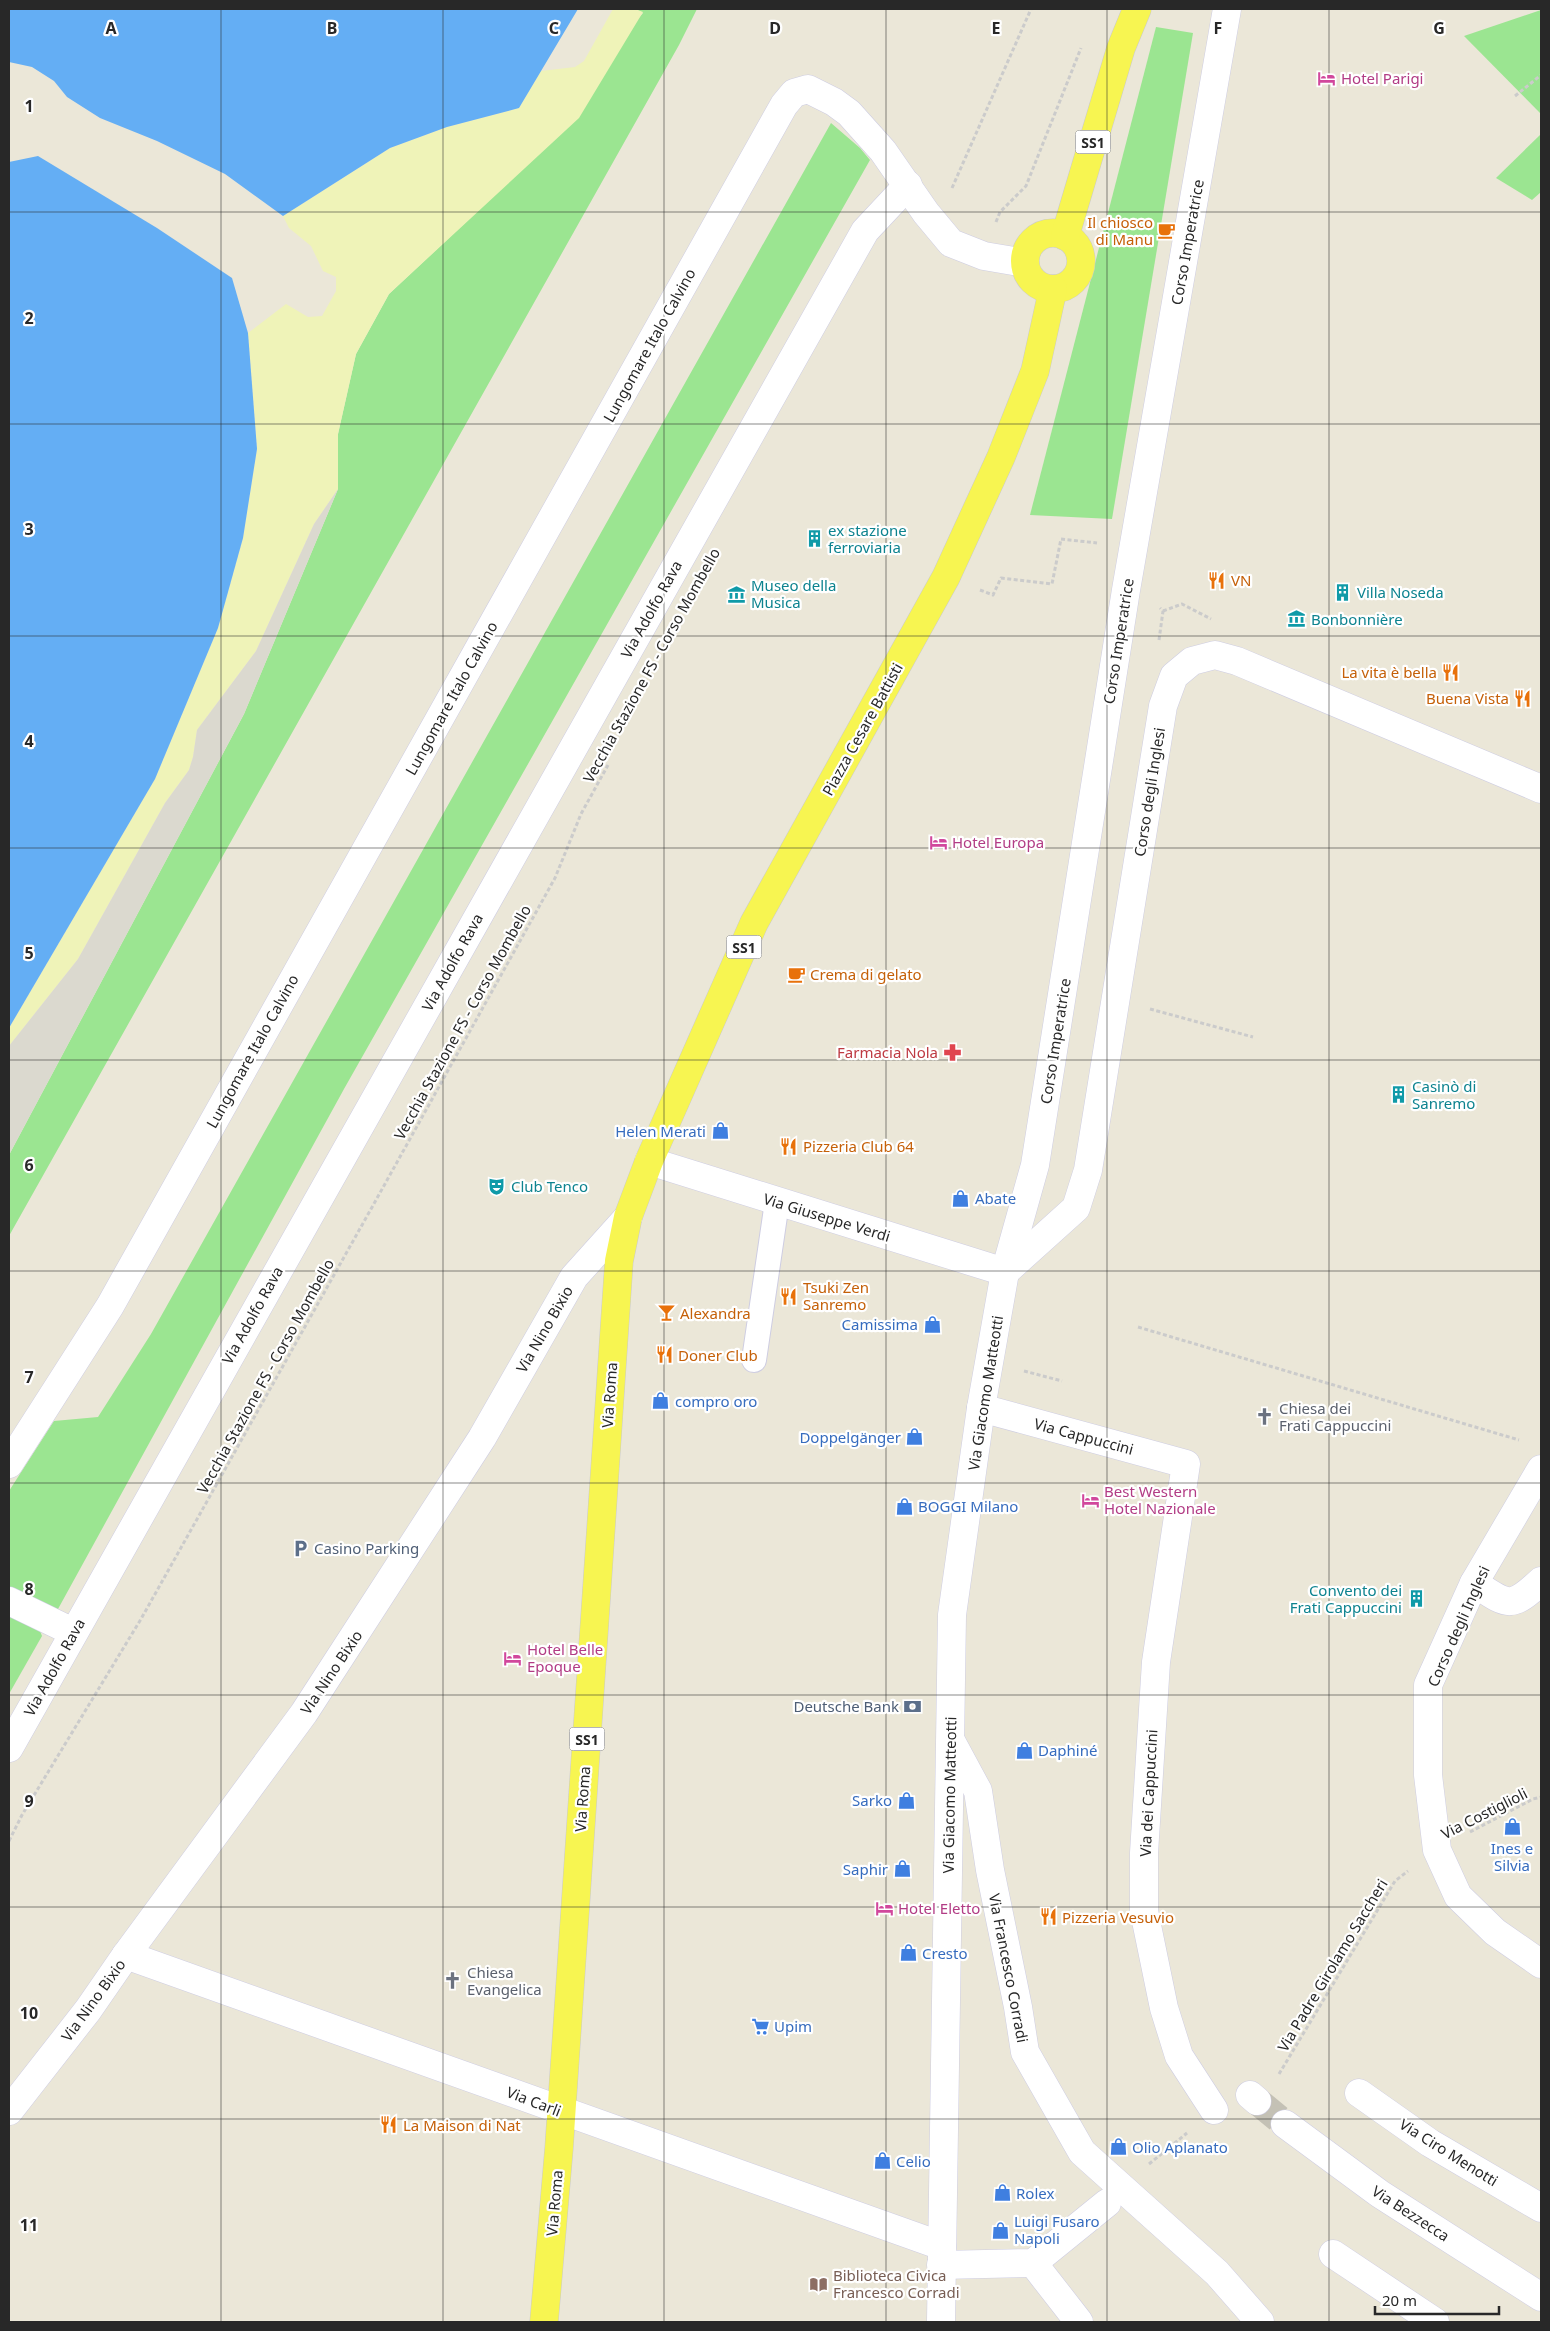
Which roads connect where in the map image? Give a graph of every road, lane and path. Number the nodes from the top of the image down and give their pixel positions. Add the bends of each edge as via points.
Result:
1 (1030, 9) edge
2 (1137, 9) edge
3 (1149, 9) edge
4 (1227, 9) edge
5 (1082, 46) dead end
6 (1121, 48) junction
7 (1541, 75) edge
8 (1515, 96) dead end
9 (908, 185) junction
10 (926, 213) junction
11 (1065, 236) junction
12 (984, 256) junction
13 (1025, 263) junction
14 (1053, 289) junction
15 (1097, 542) dead end
16 (946, 577) junction
17 (609, 763) dead end
18 (1541, 789) edge
19 (1177, 1015) dead end
20 (1253, 1037) dead end
21 (649, 1161) junction
22 (777, 1202) junction
23 (628, 1217) junction
24 (1004, 1272) junction
25 (1138, 1327) dead end
26 (754, 1360) dead end
27 (981, 1408) junction
28 (1522, 1441) dead end
29 (9, 1464) edge
30 (1186, 1464) joint
31 (1541, 1469) edge
32 (1541, 1581) edge
33 (1474, 1583) junction
34 (9, 1601) edge
35 (73, 1632) junction
36 (950, 1740) junction
37 (9, 1748) edge
38 (1541, 1798) edge
39 (9, 1841) edge
40 (1437, 1850) junction
41 (126, 1955) junction
42 (1541, 1964) edge
43 (1359, 2093) dead end
44 (1254, 2098) dead end
45 (1214, 2110) joint
46 (9, 2111) edge
47 (561, 2111) junction
48 (1285, 2124) tunnel mouth
49 (1122, 2190) junction
50 (1541, 2208) edge
51 (1333, 2254) dead end
52 (942, 2255) junction
53 (1033, 2263) junction
54 (1541, 2297) edge
55 (1271, 2321) edge
56 (544, 2322) edge
57 (941, 2322) edge
58 (1078, 2322) edge
59 (1435, 2322) edge

1 - 10 path via 951,191
2 - 6 main road
3 - 6 street
4 - 24 street, Corso Imperatrice via 1126,590 1035,1164
5 - 12 path via 1026,186 1000,212
6 - 11 main road, SS1
7 - 8 path
9 - 10 street, Lungomare Italo Calvino
9 - 29 street, Lungomare Italo Calvino via 882,151 834,102 808,89 794,93 784,106 110,1306
9 - 35 street, Via Adolfo Rava via 865,231
10 - 12 street via 951,243
11 - 13 main road via 1048,234 1033,241 1028,247
11 - 14 main road via 1072,240 1080,254 1079,271 1069,284
12 - 13 street
13 - 14 main road via 1032,279
14 - 16 main road, Piazza Cesare Battisti / SS1 via 1035,371 1001,457
15 - 16 path via 1061,539 1052,584 1001,578 994,595
16 - 21 main road, Piazza Cesare Battisti / SS1 via 754,922
17 - 39 path, Vecchia Stazione FS - Corso Mombello via 581,814 555,878 386,1183 142,1619
18 - 24 street, Corso degli Inglesi via 1237,661 1215,655 1192,661 1174,676 1163,706 1088,1170 1076,1208
19 - 20 path
21 - 22 street, Via Giuseppe Verdi
21 - 23 main road, Via Roma / SS1
22 - 24 street, Via Giuseppe Verdi
22 - 26 lane
23 - 41 street, Via Nino Bixio via 574,1277 482,1438 304,1713
23 - 47 main road, Via Roma / SS1 via 619,1261
24 - 27 street, Via Giacomo Matteotti
25 - 28 path
27 - 30 street, Via Cappuccini
27 - 36 street, Via Giacomo Matteotti via 952,1614
30 - 45 street, Via dei Cappuccini via 1156,1662 1144,1853 1144,1911 1164,2008 1179,2056
31 - 33 street, Corso degli Inglesi
32 - 33 street via 1522,1599 1502,1601
33 - 40 street, Corso degli Inglesi via 1428,1685 1428,1775
34 - 35 street
35 - 37 street, Via Adolfo Rava
36 - 49 street, Via Francesco Corradi via 978,1791 1024,2052 1082,2152
36 - 52 street, Via Giacomo Matteotti
38 - 40 path, Via Costiglioli via 1533,1799
40 - 42 street, Corso degli Inglesi via 1458,1896 1495,1932
40 - 44 path, Via Padre Girolamo Saccheri via 1396,1881 1278,2077
41 - 46 street, Via Nino Bixio via 88,2010
41 - 47 street, Via Carli
43 - 50 street, Via Ciro Menotti via 1430,2143
45 - 49 path
47 - 52 street, Via Carli
47 - 56 main road, Via Roma / SS1
48 - 54 street, Via Bezzecca via 1380,2194
49 - 53 street
49 - 55 street, Via Francesco Corradi
51 - 59 street
52 - 53 street
52 - 57 street, Via Giacomo Matteotti
53 - 58 street

